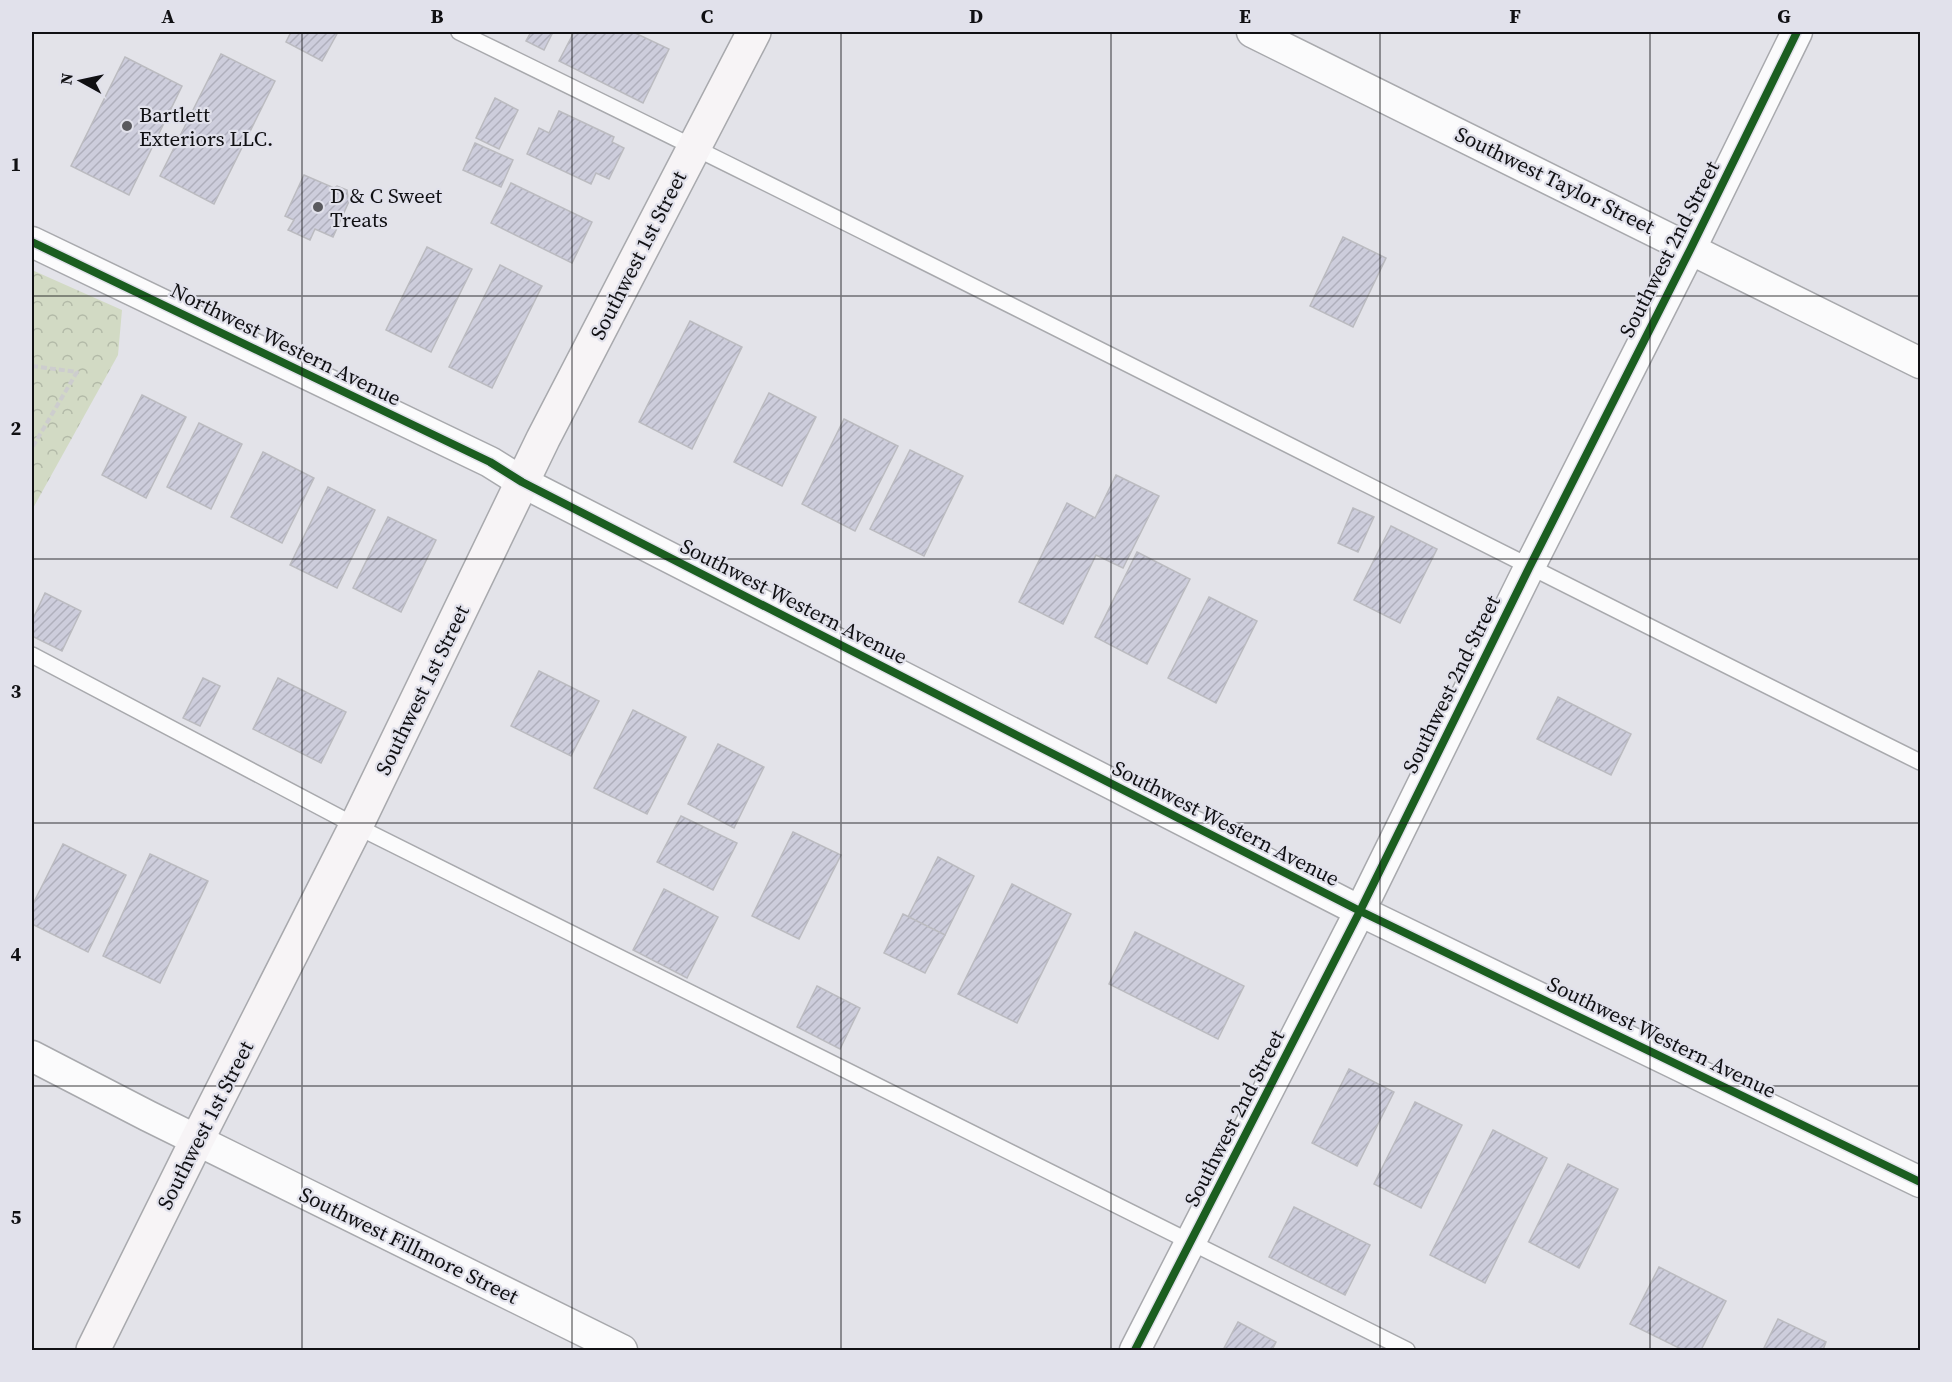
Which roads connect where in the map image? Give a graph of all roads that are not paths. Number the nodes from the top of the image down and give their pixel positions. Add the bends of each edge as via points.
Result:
1 (459, 32) edge
2 (754, 32) edge
3 (1252, 32) edge
4 (1797, 32) edge
5 (694, 147) junction
6 (32, 242) edge
7 (1691, 248) junction
8 (1920, 363) edge
9 (522, 482) junction
10 (1529, 568) junction
11 (32, 655) edge
12 (1920, 762) edge
13 (356, 826) junction
14 (1360, 911) junction
15 (32, 1056) edge
16 (196, 1140) junction
17 (1920, 1182) edge
18 (1191, 1242) junction
19 (93, 1350) edge
20 (622, 1350) edge
21 (1136, 1350) edge
22 (1407, 1350) edge

1 - 5 lane
2 - 5 street, Southwest 1st Street
3 - 7 street, Southwest Taylor Street
4 - 7 street, Southwest 2nd Street
5 - 9 street, Southwest 1st Street
5 - 10 lane
6 - 9 street, Northwest Western Avenue via 480,457
7 - 8 street, Southwest Taylor Street
7 - 10 street, Southwest 2nd Street
9 - 13 street, Southwest 1st Street
9 - 14 street, Southwest Western Avenue
10 - 12 lane
10 - 14 street, Southwest 2nd Street
11 - 13 lane
13 - 16 street, Southwest 1st Street
13 - 18 lane
14 - 17 street, Southwest Western Avenue
14 - 18 street, Southwest 2nd Street
15 - 16 street, Southwest Fillmore Street
16 - 19 street, Southwest 1st Street
16 - 20 street, Southwest Fillmore Street
18 - 21 street, Southwest 2nd Street
18 - 22 lane

